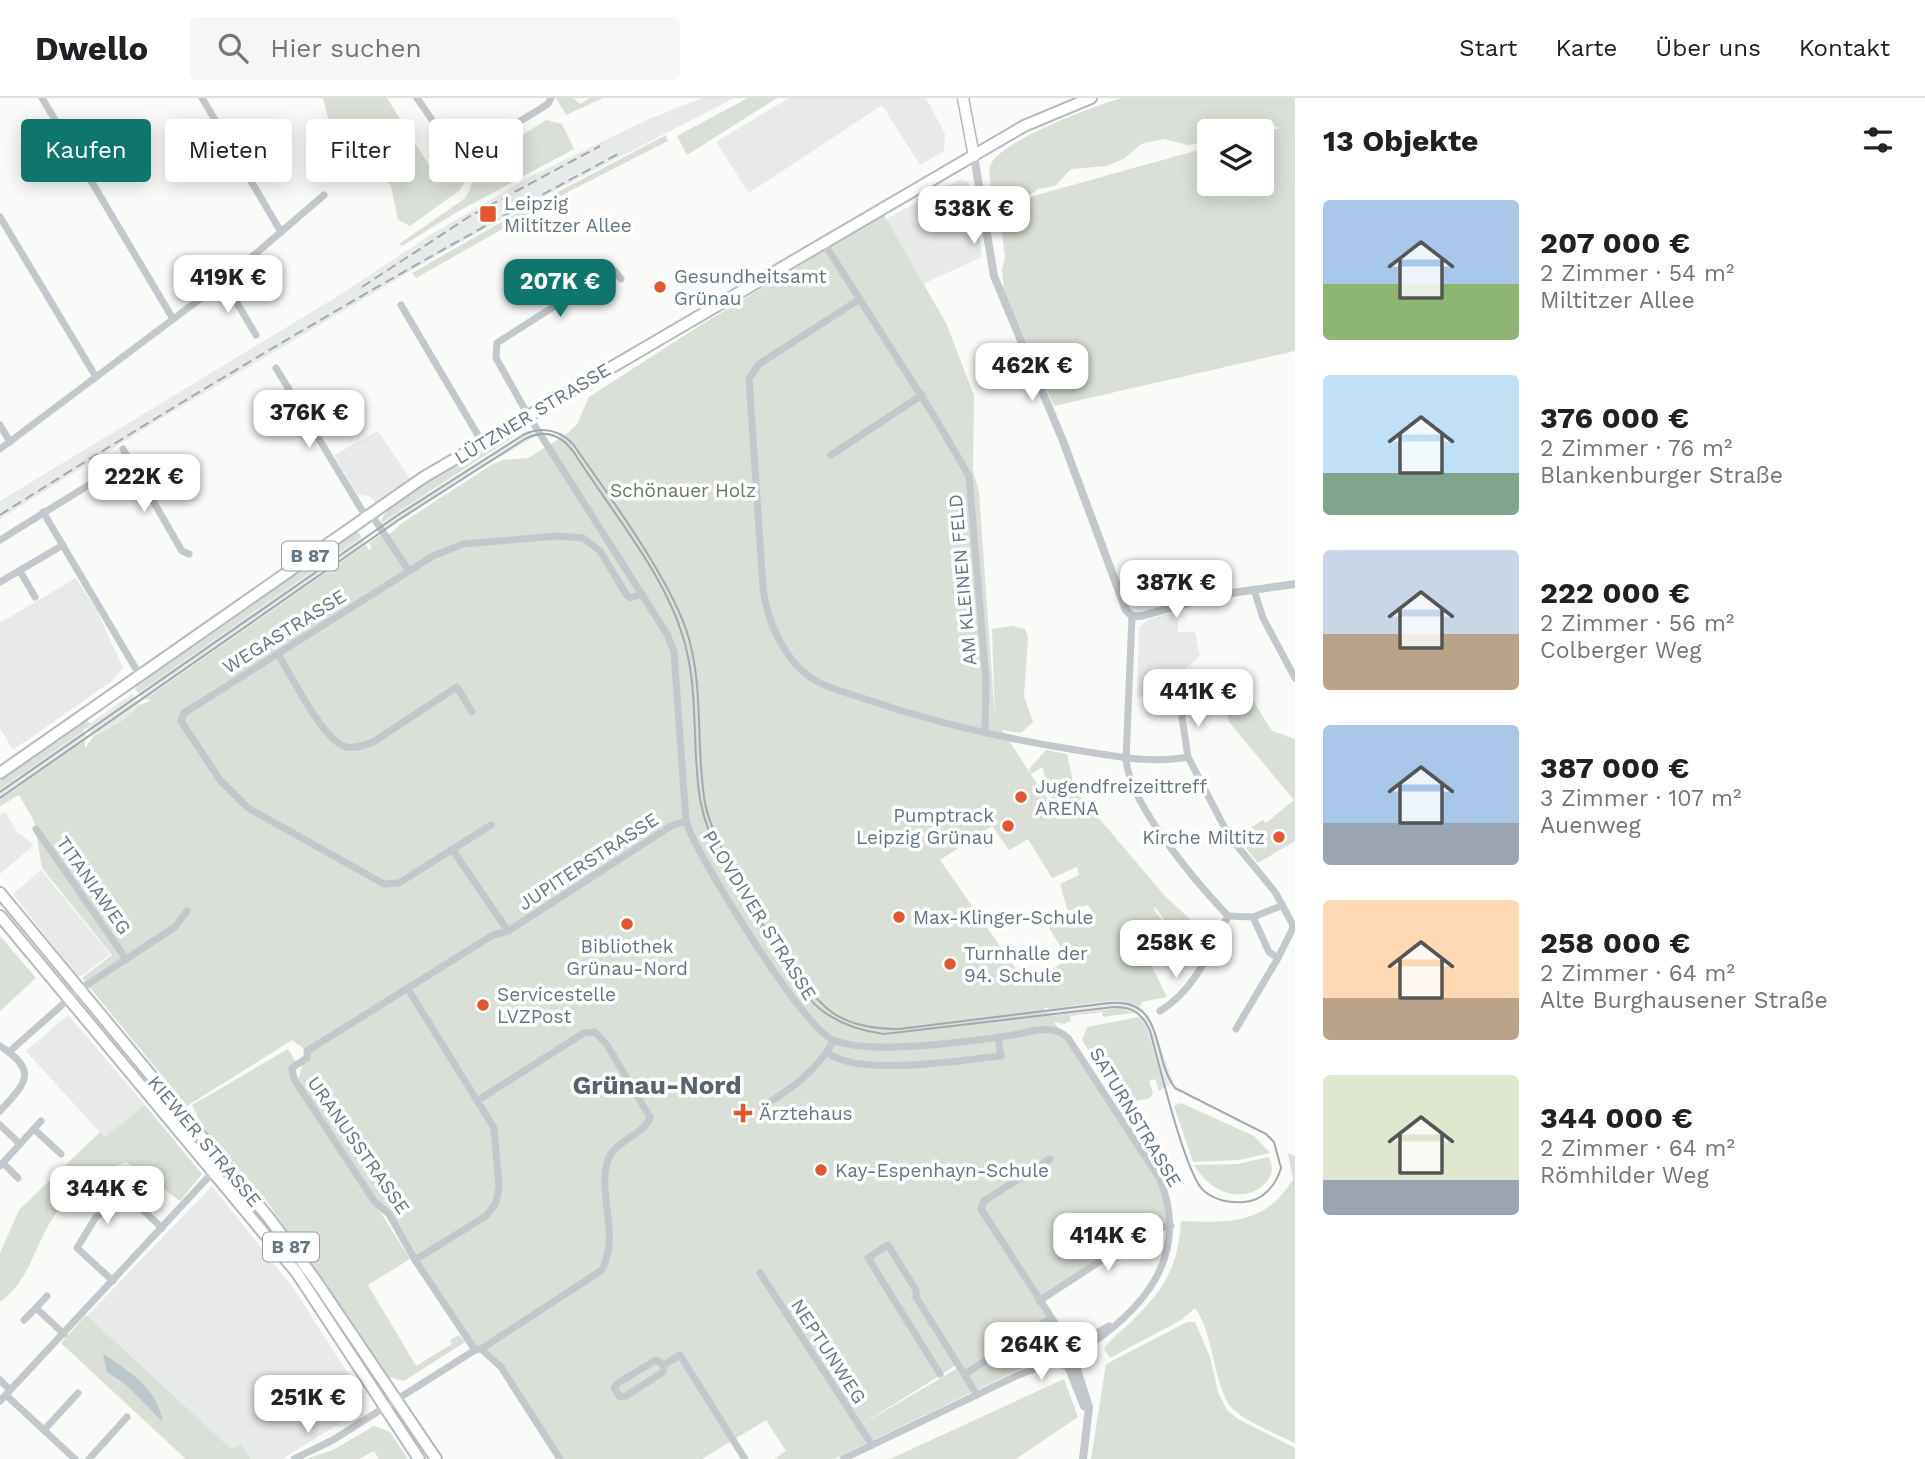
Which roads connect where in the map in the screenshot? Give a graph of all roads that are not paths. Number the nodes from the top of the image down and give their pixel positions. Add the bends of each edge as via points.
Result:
1 (42, 98) edge
2 (202, 98) edge
3 (417, 98) edge
4 (551, 98) edge
5 (963, 98) edge
6 (1091, 98) edge
7 (974, 156) junction
8 (324, 195) dead end
9 (0, 217) edge
10 (281, 232) junction
11 (824, 243) junction
12 (621, 279) dead end
13 (224, 281) junction
14 (860, 299) junction
15 (401, 305) dead end
16 (173, 319) junction
17 (256, 335) dead end
18 (276, 368) dead end
19 (96, 377) junction
20 (922, 396) junction
21 (528, 415) junction
22 (0, 425) edge
23 (10, 442) junction
24 (482, 442) junction
25 (0, 449) edge
26 (123, 449) dead end
27 (831, 455) dead end
28 (129, 460) junction
29 (43, 512) junction
30 (369, 516) junction
31 (0, 540) edge
32 (63, 545) junction
33 (189, 554) dead end
34 (20, 571) junction
35 (409, 571) junction
36 (0, 582) edge
37 (1295, 584) edge
38 (1254, 590) junction
39 (642, 594) junction
40 (36, 597) dead end
41 (1132, 616) junction
42 (278, 654) junction
43 (139, 674) junction
44 (1295, 678) edge
45 (1180, 704) dead end
46 (471, 712) dead end
47 (985, 733) junction
48 (1188, 757) junction
49 (1126, 759) junction
50 (0, 772) edge
51 (686, 821) junction
52 (491, 825) dead end
53 (36, 829) dead end
54 (452, 849) junction
55 (0, 893) edge
56 (1281, 906) junction
57 (187, 911) dead end
58 (1228, 915) junction
59 (0, 916) edge
60 (1253, 917) junction
61 (1294, 928) edge
62 (508, 931) junction
63 (1278, 958) junction
64 (126, 959) junction
65 (408, 989) junction
66 (79, 990) junction
67 (69, 999) junction
68 (1160, 1012) dead end
69 (1237, 1029) dead end
70 (998, 1037) junction
71 (834, 1040) junction
72 (0, 1046) edge
73 (10, 1051) junction
74 (828, 1053) junction
75 (478, 1100) junction
76 (762, 1107) dead end
77 (0, 1111) edge
78 (41, 1122) dead end
79 (0, 1125) edge
80 (34, 1129) junction
81 (20, 1144) junction
82 (61, 1154) dead end
83 (1050, 1158) dead end
84 (1, 1165) edge
85 (215, 1171) junction
86 (18, 1178) dead end
87 (1171, 1226) junction
88 (162, 1228) junction
89 (415, 1259) junction
90 (760, 1273) dead end
91 (113, 1281) junction
92 (47, 1296) dead end
93 (1039, 1301) junction
94 (36, 1308) junction
95 (1049, 1319) junction
96 (24, 1320) dead end
97 (64, 1334) junction
98 (1062, 1342) junction
99 (1078, 1348) junction
100 (478, 1349) junction
101 (1055, 1357) junction
102 (664, 1364) junction
103 (1071, 1364) junction
104 (940, 1374) dead end
105 (965, 1374) junction
106 (0, 1380) edge
107 (78, 1393) dead end
108 (5, 1395) edge
109 (977, 1395) junction
110 (395, 1400) junction
111 (384, 1407) junction
112 (127, 1417) dead end
113 (44, 1430) junction
114 (872, 1446) junction
115 (71, 1458) edge
116 (89, 1459) edge
117 (295, 1459) edge
118 (419, 1459) edge
119 (436, 1459) edge
120 (560, 1459) edge
121 (745, 1459) edge
122 (843, 1459) edge
123 (1083, 1459) edge

1 - 16 street
2 - 10 street
3 - 4 street via 458,159
5 - 7 main road
6 - 7 main road, LÜTZNER STRASSE / B 87 via 1044,116
7 - 11 main road, LÜTZNER STRASSE / B 87
7 - 41 street via 994,276
8 - 10 street
9 - 19 street
10 - 13 street
11 - 14 street, AM KLEINEN FELD
11 - 21 main road, LÜTZNER STRASSE / B 87
12 - 21 street, PLOVDIVER STRASSE via 615,271 608,272 497,343 496,358
13 - 16 street
13 - 17 street
14 - 20 street, AM KLEINEN FELD
14 - 47 street via 751,374 767,613 789,655 817,682 907,713
15 - 24 street
16 - 19 street
18 - 30 street
19 - 23 street
20 - 27 street
20 - 47 street, AM KLEINEN FELD via 969,477 986,679
21 - 24 main road, LÜTZNER STRASSE / B 87
21 - 39 street, PLOVDIVER STRASSE
22 - 23 street
23 - 25 street
24 - 30 main road, LÜTZNER STRASSE / B 87
26 - 28 street
28 - 29 street
28 - 33 street via 182,551
29 - 31 street
29 - 32 street
30 - 35 street
30 - 43 main road, LÜTZNER STRASSE / B 87
32 - 34 street
32 - 43 street
34 - 36 street
34 - 40 street
35 - 39 street, WEGASTRASSE via 463,544 564,535 593,544 630,597
35 - 42 street, WEGASTRASSE
37 - 38 street
38 - 41 street
38 - 44 street via 1263,618
39 - 51 street, PLOVDIVER STRASSE via 674,652
41 - 49 street
42 - 46 street via 326,731 345,747 373,742 457,687
42 - 54 street, WEGASTRASSE via 184,713 181,722 220,780 248,808 384,884 399,883
43 - 50 main road, LÜTZNER STRASSE / B 87
45 - 48 street
47 - 49 street
48 - 49 street
48 - 56 street via 1229,836 1275,892
49 - 58 street via 1133,788 1164,837
51 - 62 street, JUPITERSTRASSE via 671,826
51 - 71 street, PLOVDIVER STRASSE via 696,846 788,991 818,1031
52 - 54 street
53 - 64 street, TITANIAWEG
54 - 62 street, JUPITERSTRASSE
55 - 66 main road, KIEWER STRASSE / B 87
56 - 60 street
56 - 61 street
57 - 64 street, TITANIAWEG via 175,927
58 - 60 street
58 - 68 street via 1196,979
59 - 67 main road, KIEWER STRASSE / B 87
60 - 63 street via 1269,952
61 - 63 street
62 - 65 street, JUPITERSTRASSE via 495,934
63 - 69 street
64 - 66 street, TITANIAWEG
65 - 75 street
65 - 89 street, URANUSSTRASSE via 307,1051 307,1058 292,1068 292,1074
66 - 67 street, TITANIAWEG
66 - 110 main road, KIEWER STRASSE / B 87 via 269,1218
67 - 73 street, TITANIAWEG
67 - 85 main road, KIEWER STRASSE / B 87
70 - 71 street via 876,1047
70 - 74 street via 1001,1056 940,1062 859,1064
70 - 87 street, SATURNSTRASSE via 1049,1029 1068,1038 1160,1179 1170,1204
71 - 74 street
72 - 73 street
73 - 77 street via 25,1070 26,1082
74 - 76 street via 800,1083
75 - 89 street via 496,1136 496,1203 486,1216
75 - 100 street via 589,1032 607,1045 650,1116 644,1127 613,1147 606,1164 610,1254 602,1270
78 - 80 street
79 - 81 street
80 - 81 street
80 - 82 street
81 - 84 street
83 - 93 street via 984,1200 981,1209
84 - 86 street
85 - 88 street
85 - 111 main road, KIEWER STRASSE / B 87 via 297,1273
87 - 93 street via 1148,1230
87 - 99 street, SATURNSTRASSE via 1161,1274 1133,1309
88 - 91 street
88 - 91 street via 131,1199 122,1198 96,1217 77,1248
89 - 100 street, URANUSSTRASSE
90 - 114 street, NEPTUNWEG
91 - 97 street
92 - 94 street
93 - 95 street
94 - 96 street
94 - 97 street
95 - 98 street
95 - 105 street
97 - 108 street
98 - 99 street
98 - 101 street
99 - 103 street
100 - 110 street
100 - 120 street via 501,1367
101 - 103 street
101 - 109 street
102 - 102 street via 656,1360 618,1383 616,1394 626,1396 663,1372
102 - 121 street via 680,1355
103 - 123 street via 1088,1422
104 - 105 street via 868,1258 888,1245
105 - 109 street
106 - 108 street
107 - 113 street
108 - 113 street
109 - 114 street
110 - 111 street
110 - 119 main road, KIEWER STRASSE / B 87
111 - 117 street
111 - 118 main road, KIEWER STRASSE / B 87
112 - 116 street
113 - 115 street
114 - 122 street

